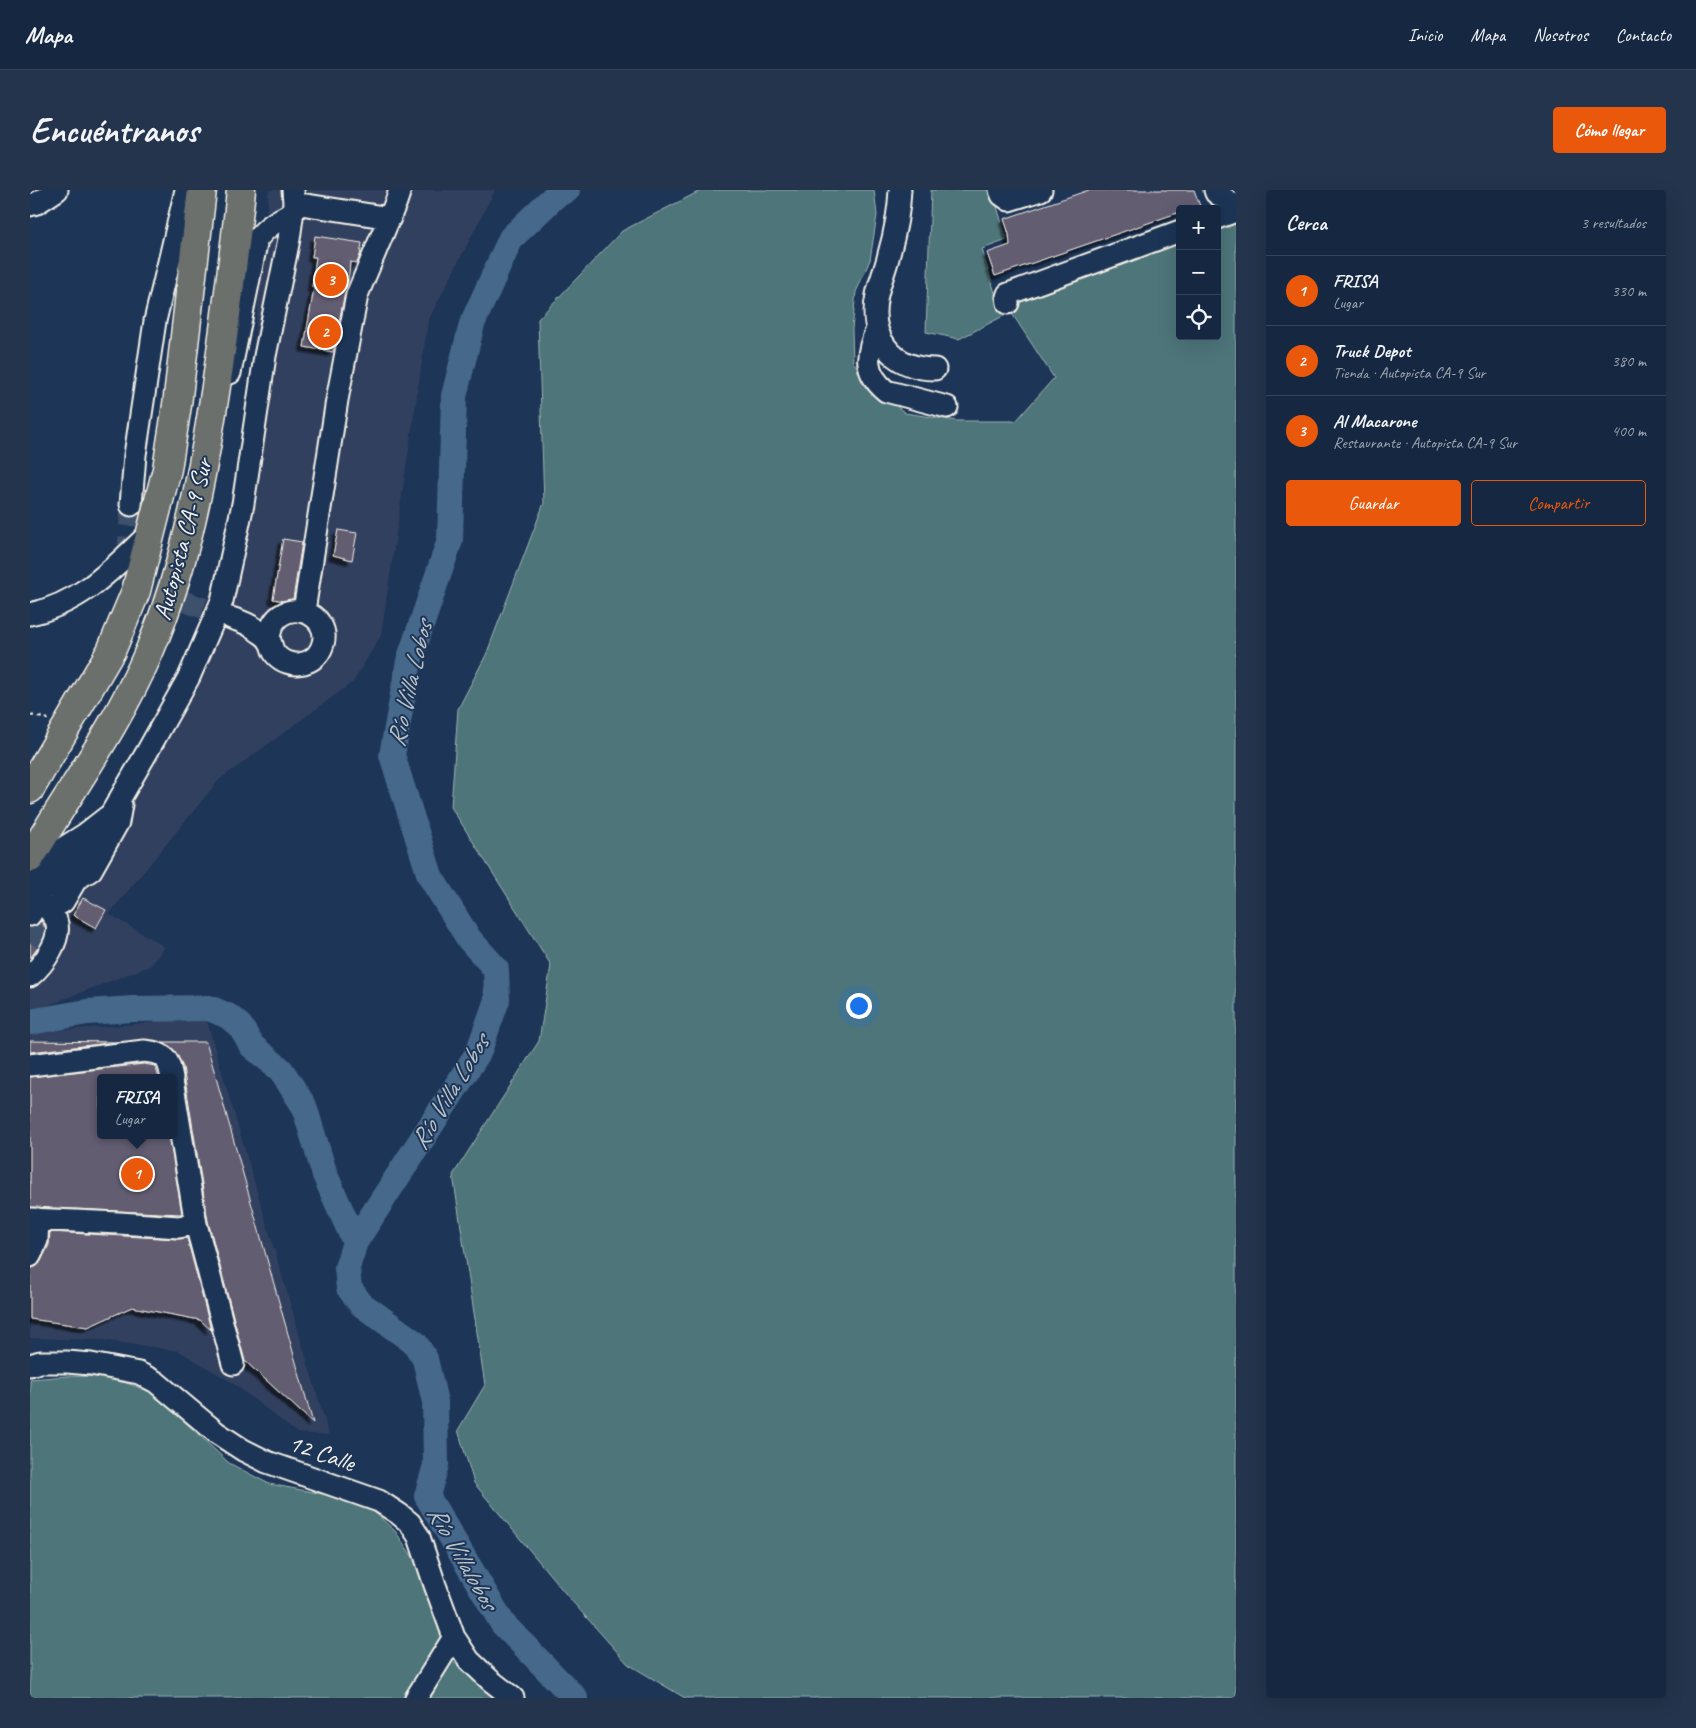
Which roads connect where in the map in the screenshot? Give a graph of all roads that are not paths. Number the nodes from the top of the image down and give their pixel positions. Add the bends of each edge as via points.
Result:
1 (57, 190) edge
2 (186, 190) edge
3 (202, 190) edge
4 (242, 190) edge
5 (400, 190) edge
6 (900, 190) edge
7 (1041, 190) edge
8 (1219, 191) edge
9 (1006, 195) edge
10 (293, 202) edge
11 (30, 205) edge
12 (1236, 206) edge
13 (1236, 211) edge
14 (1221, 217) edge
15 (390, 218) junction
16 (1176, 233) edge
17 (1008, 299) dead end
18 (877, 330) junction
19 (935, 369) dead end
20 (947, 407) dead end
21 (212, 415) junction
22 (131, 505) tunnel mouth
23 (152, 531) junction
24 (304, 611) junction
25 (30, 614) edge
26 (231, 618) tunnel mouth
27 (270, 641) junction
28 (30, 789) edge
29 (123, 791) junction
30 (118, 822) junction
31 (30, 861) edge
32 (38, 901) edge
33 (30, 976) edge
34 (30, 1065) edge
35 (171, 1074) edge
36 (177, 1110) edge
37 (34, 1219) edge
38 (196, 1224) junction
39 (30, 1256) edge
40 (233, 1364) dead end
41 (30, 1365) edge
42 (454, 1637) junction
43 (416, 1698) edge
44 (513, 1698) edge

1 - 11 street
2 - 22 street via 155,321 135,455
3 - 23 highway, Autopista CA-9 Sur via 177,405 167,469
4 - 21 highway, Autopista CA-9 Sur
5 - 15 street
6 - 18 street via 894,236 877,295
7 - 9 street
8 - 12 street
10 - 15 street
10 - 21 street via 257,239 225,398
10 - 29 street via 265,356 244,504 222,601 189,677
13 - 14 street
15 - 24 street via 357,295
16 - 17 street
18 - 19 street via 885,347 896,358 910,366
18 - 20 street via 868,358 869,369 878,384 886,391
21 - 31 highway, Autopista CA-9 Sur via 190,531 149,652 126,699
23 - 25 street via 91,588 67,602
23 - 28 highway, Autopista CA-9 Sur via 136,591 111,650
24 - 27 street via 282,615 272,626
24 - 27 street via 317,619 324,633 317,655 304,663 288,663 276,655
26 - 27 street via 248,624
29 - 30 street
29 - 31 street
30 - 32 street
30 - 32 street via 91,870
32 - 33 street via 56,921 58,930 41,966
34 - 35 street via 144,1051 159,1052 166,1057
36 - 38 street
37 - 38 street via 179,1228
37 - 39 street via 37,1240
38 - 40 street
41 - 42 street, 12 Calle via 68,1362 139,1372 243,1450 267,1462 379,1501 410,1523 420,1537
42 - 43 street
42 - 44 street, 12 Calle via 469,1660

